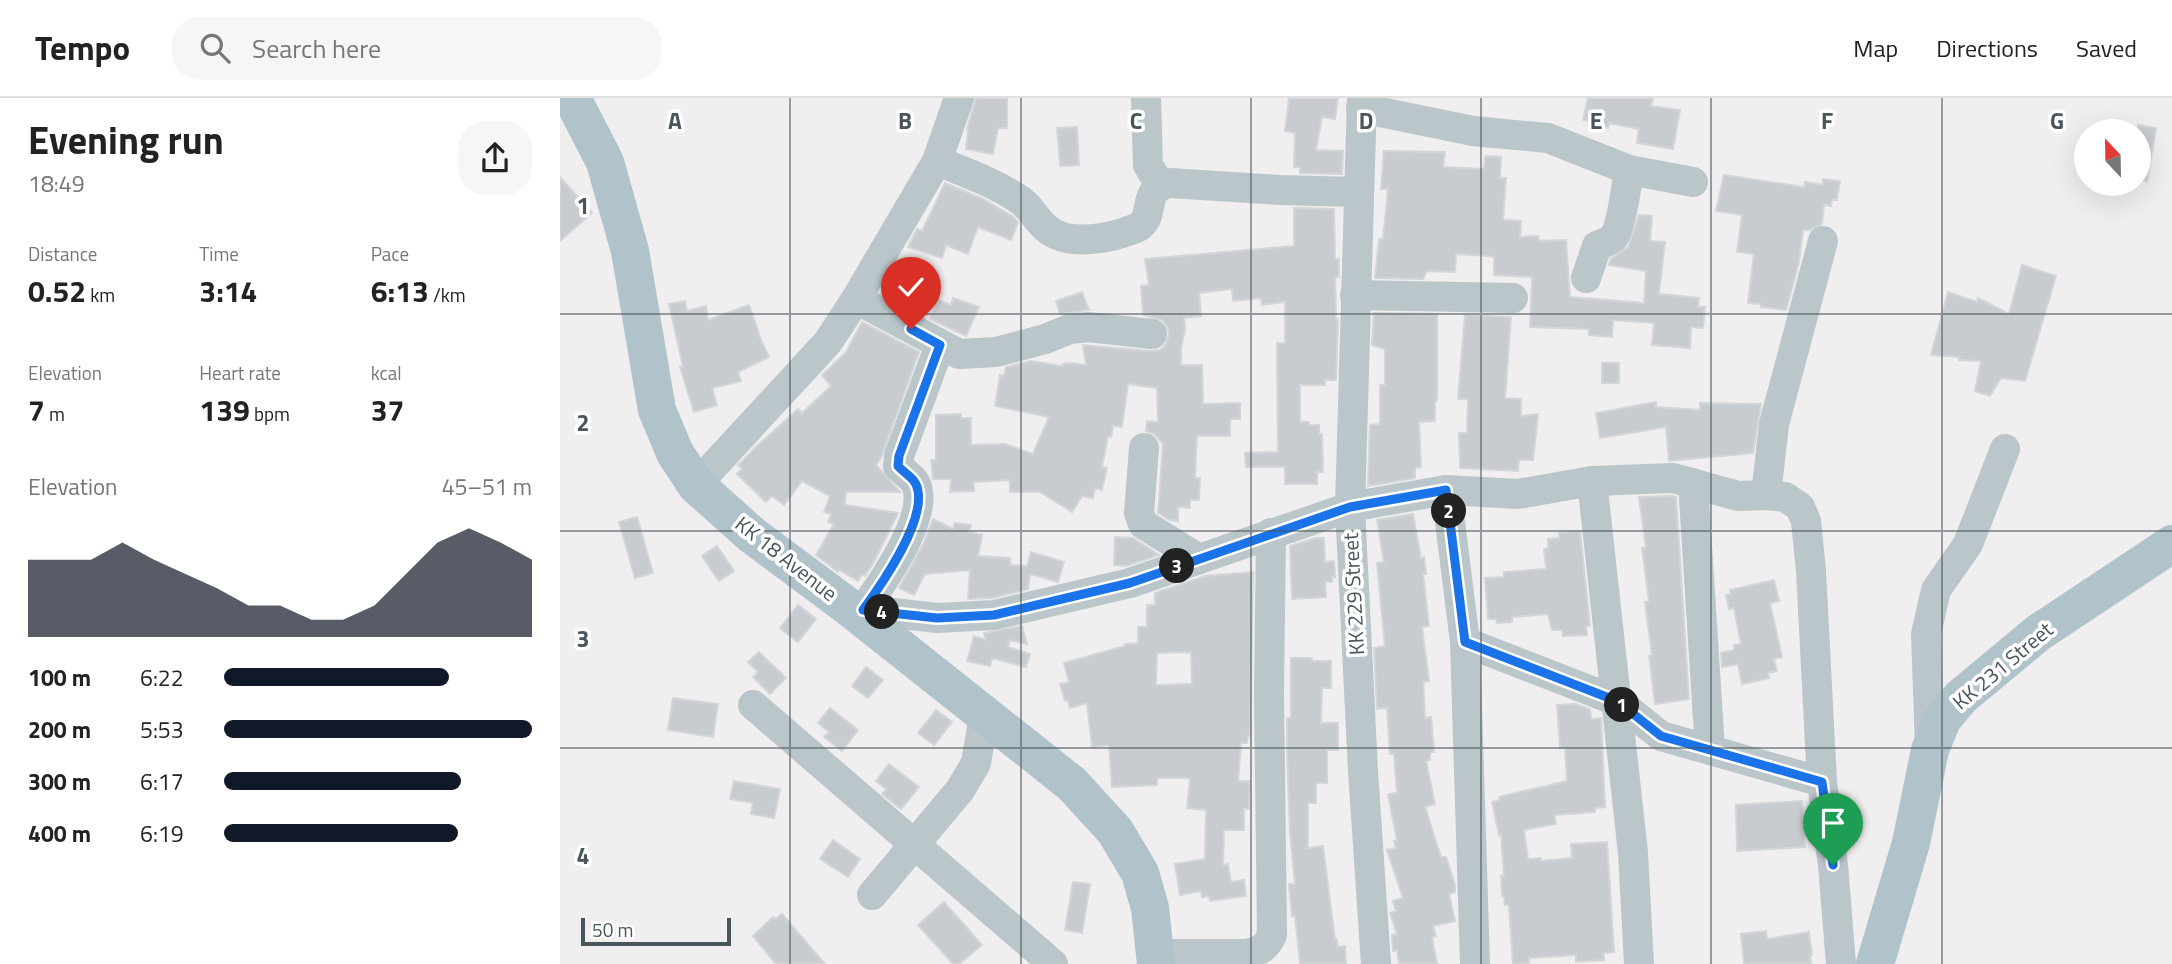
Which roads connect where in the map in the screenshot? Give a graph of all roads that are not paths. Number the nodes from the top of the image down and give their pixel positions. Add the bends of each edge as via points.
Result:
1 (572, 98) edge
2 (959, 98) edge
3 (1146, 98) edge
4 (1362, 103) edge
5 (937, 161) junction
6 (1629, 170) junction
7 (1693, 183) dead end
8 (1160, 185) junction
9 (1357, 192) junction
10 (1823, 241) dead end
11 (1586, 278) dead end
12 (1354, 295) junction
13 (1513, 298) dead end
14 (856, 299) junction
15 (1153, 334) dead end
16 (940, 345) junction
17 (1144, 448) dead end
18 (2005, 449) dead end
19 (1592, 481) junction
20 (1693, 484) junction
21 (695, 485) junction
22 (1446, 490) junction
23 (1766, 495) junction
24 (1350, 507) junction
25 (1270, 533) junction
26 (2172, 544) edge
27 (1199, 558) junction
28 (856, 609) junction
29 (1465, 642) junction
30 (1617, 701) junction
31 (753, 705) dead end
32 (984, 716) junction
33 (1710, 750) junction
34 (1930, 750) junction
35 (1822, 782) junction
36 (914, 846) junction
37 (872, 895) dead end
38 (1156, 959) edge
39 (1053, 964) edge
40 (1376, 964) edge
41 (1475, 964) edge
42 (1639, 964) edge
43 (1841, 964) edge
44 (1875, 964) edge

1 - 21 main road, KK 18 Avenue via 605,162 630,251 657,410
2 - 5 street
3 - 8 street via 1148,165
4 - 6 street via 1473,131 1548,138
4 - 9 street, KK 229 Street
5 - 8 street via 1021,200 1042,225 1067,239 1136,229
5 - 14 street
6 - 7 street
6 - 11 street via 1615,233 1597,246
8 - 9 street
9 - 12 street, KK 229 Street
10 - 23 street via 1774,424
12 - 13 street
12 - 24 street, KK 229 Street
14 - 16 street
14 - 21 street via 828,342
15 - 16 street via 1070,328 1023,346 975,355
16 - 28 street via 899,456 898,466 911,475 918,489 919,511 887,576
17 - 27 street via 1139,513 1143,524
18 - 34 street via 1968,544 1936,590 1926,634
19 - 20 street via 1673,478
19 - 22 street via 1518,494
19 - 30 street
20 - 23 street via 1738,496
20 - 33 street
21 - 28 main road, KK 18 Avenue via 751,535
22 - 24 street
22 - 29 street
23 - 35 street via 1786,498 1800,507 1806,521
24 - 25 street
24 - 40 street, KK 229 Street
25 - 27 street
25 - 38 street via 1272,935 1260,951 1246,954
26 - 34 main road, KK 231 Street via 2038,633 1961,696 1942,720
27 - 28 street via 1130,583 994,615 937,618
28 - 32 main road, KK 18 Avenue
29 - 30 street
29 - 41 street
30 - 33 street via 1661,736
30 - 42 street
31 - 36 street
32 - 36 street via 976,763
32 - 38 main road, KK 18 Avenue via 1072,785 1115,831 1140,873
33 - 35 street
34 - 44 main road, KK 231 Street via 1911,843
35 - 43 street
36 - 37 street
36 - 39 street

